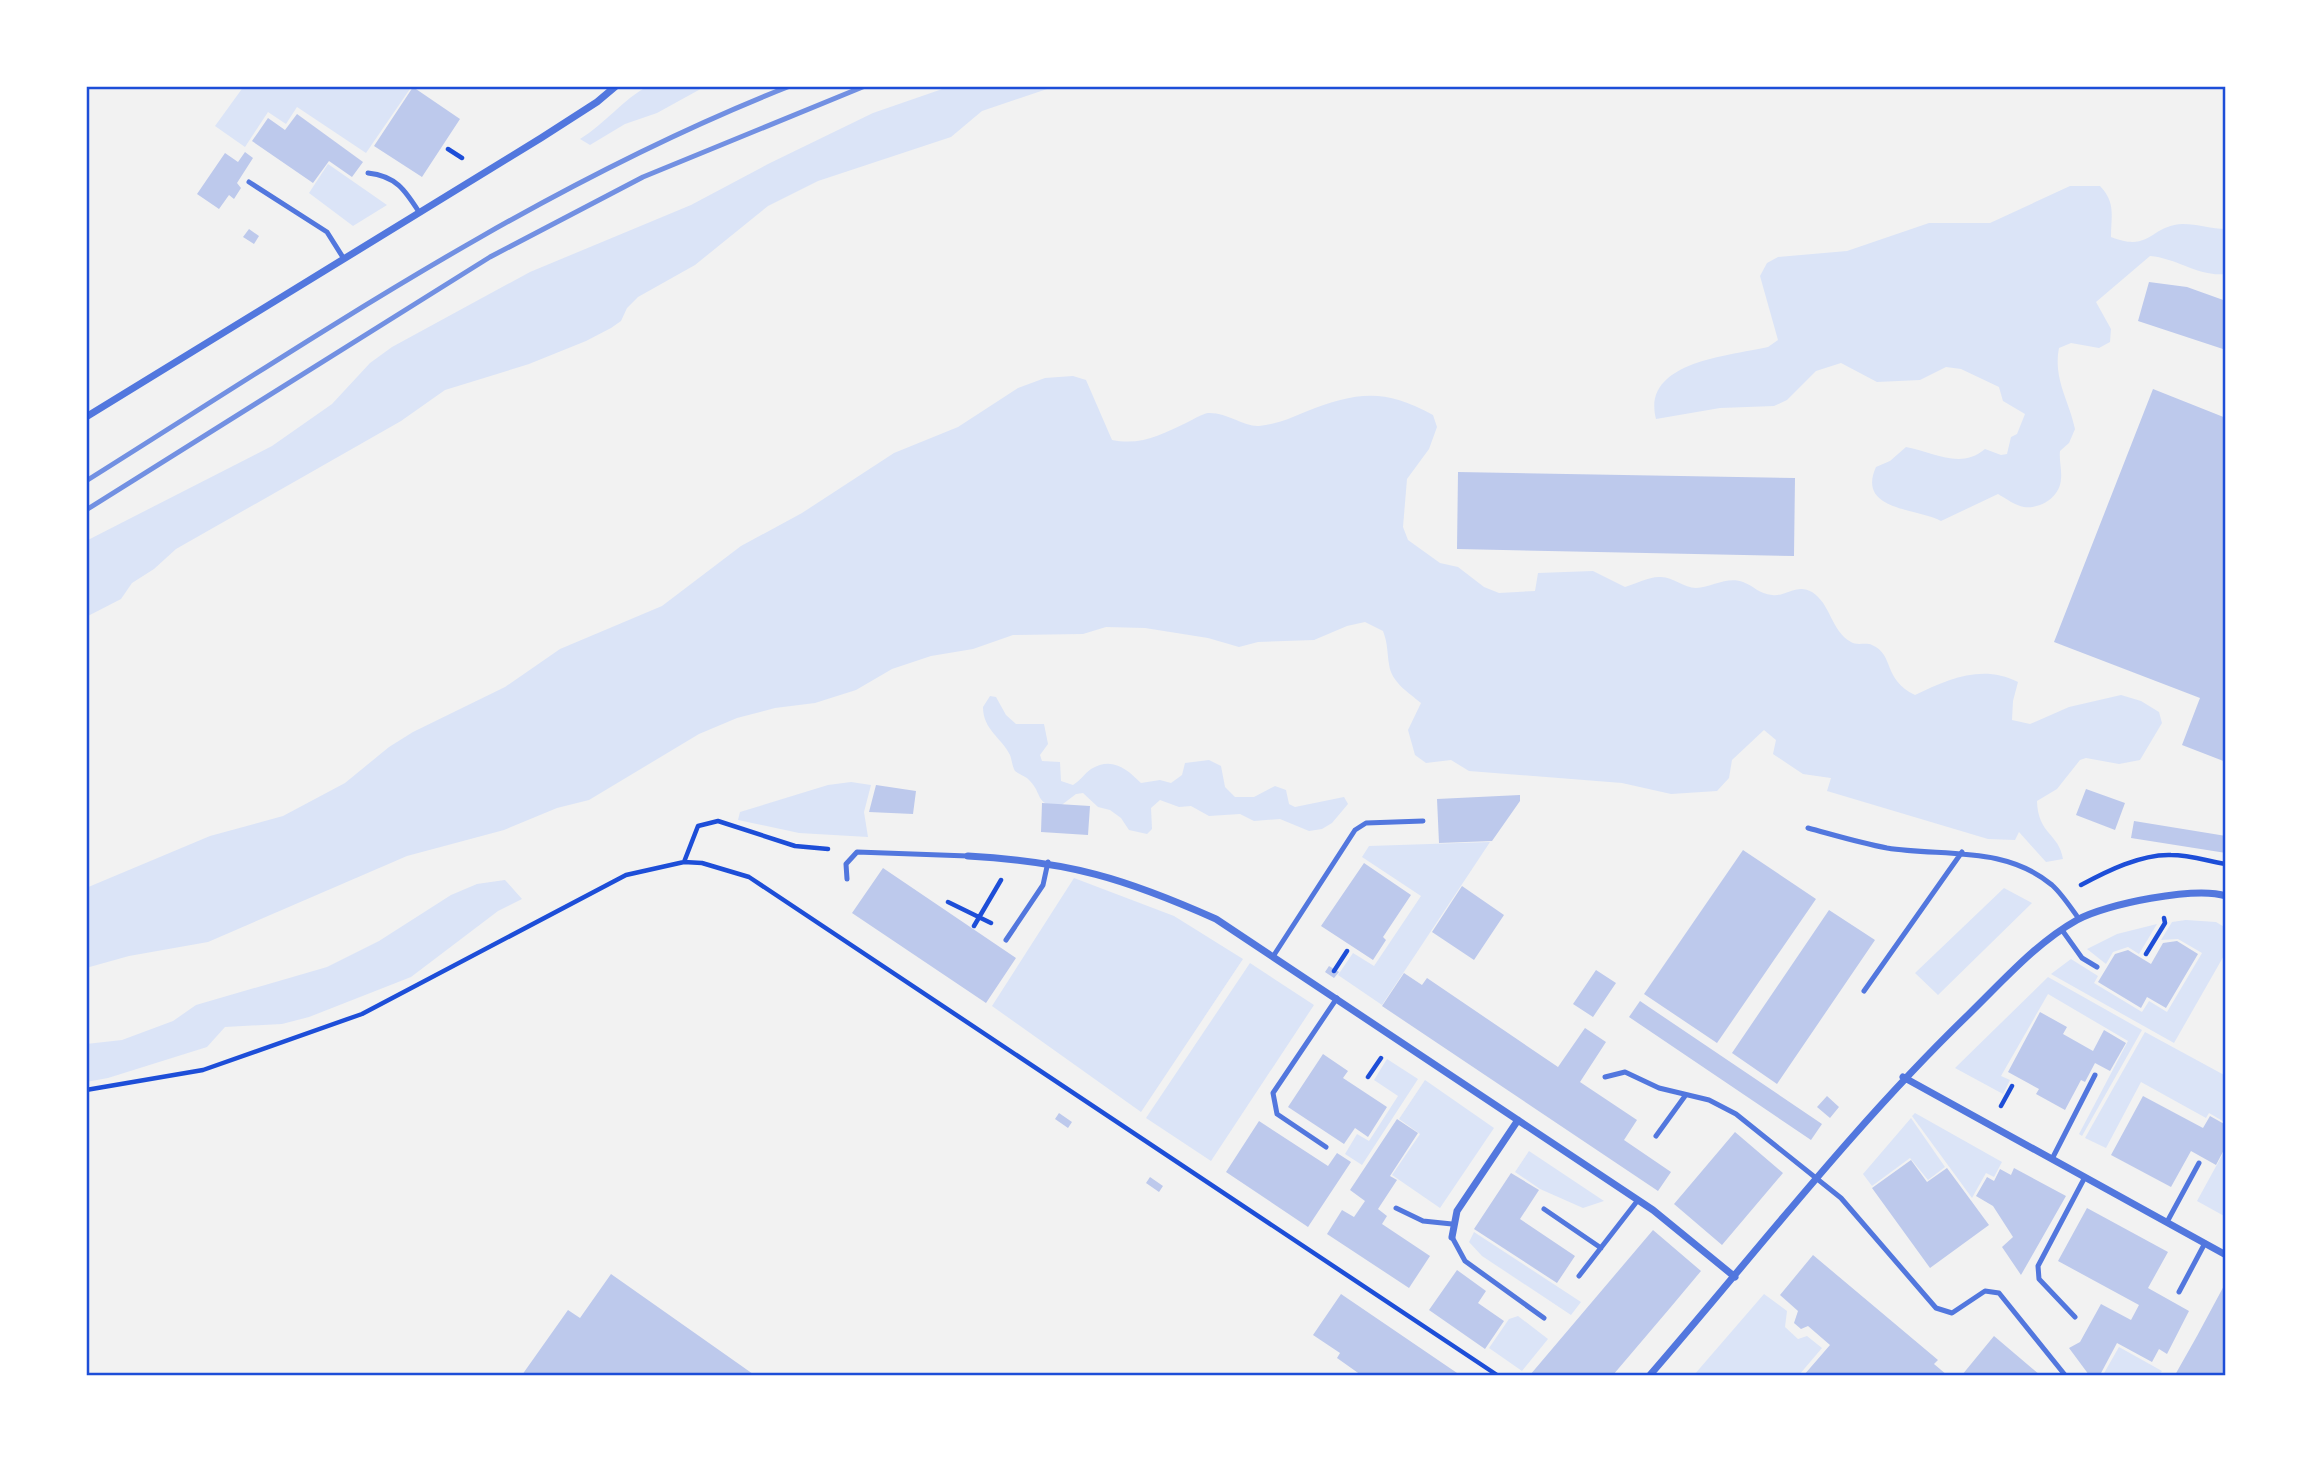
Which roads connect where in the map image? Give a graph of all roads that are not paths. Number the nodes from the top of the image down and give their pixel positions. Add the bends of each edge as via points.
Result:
1 (617, 86) edge
2 (368, 173) dead end
3 (249, 182) dead end
4 (419, 212) junction
5 (344, 259) junction
6 (86, 417) edge
7 (1423, 821) dead end
8 (1808, 828) dead end
9 (1962, 852) junction
10 (968, 856) joint
11 (1048, 862) junction
12 (847, 879) dead end
13 (2226, 896) edge
14 (2079, 919) junction
15 (2062, 930) junction
16 (1008, 938) road end
17 (1274, 955) junction
18 (2097, 967) dead end
19 (1864, 991) dead end
20 (1337, 998) junction
21 (2095, 1075) dead end
22 (1605, 1077) dead end
23 (1903, 1077) junction
24 (1685, 1096) junction
25 (1518, 1120) junction
26 (1656, 1136) dead end
27 (1326, 1147) dead end
28 (2052, 1159) junction
29 (2199, 1163) dead end
30 (2085, 1177) junction
31 (1816, 1179) junction
32 (1638, 1200) junction
33 (1396, 1208) dead end
34 (1545, 1209) dead end
35 (2167, 1222) junction
36 (1452, 1224) junction
37 (1452, 1237) joint
38 (2205, 1243) junction
39 (1601, 1248) junction
40 (2226, 1255) edge
41 (1578, 1276) dead end
42 (1735, 1277) junction
43 (2179, 1292) dead end
44 (2075, 1317) dead end
45 (1544, 1318) dead end
46 (1650, 1375) edge
47 (2065, 1375) edge

1 - 4 street
2 - 4 lane via 385,175 404,187
3 - 5 lane via 327,232
4 - 5 street
5 - 6 street
7 - 17 lane via 1366,823 1355,830
8 - 9 lane via 1888,848
9 - 14 lane via 2027,869 2053,886
9 - 19 lane
10 - 11 street
10 - 12 lane via 857,852 846,864
11 - 16 lane via 1043,885
11 - 17 street via 1148,888 1216,919
13 - 14 street via 2214,892 2162,897
14 - 15 street
15 - 18 lane via 2082,958
15 - 23 street
17 - 20 street
20 - 25 street
20 - 27 lane via 1273,1093 1277,1114
21 - 28 lane
22 - 24 lane via 1625,1072
23 - 28 street
23 - 31 street
24 - 26 lane
24 - 31 lane via 1709,1100 1736,1114
25 - 32 street
25 - 36 street via 1471,1187
28 - 30 street
29 - 35 lane
30 - 35 street
30 - 44 lane via 2038,1266 2039,1279
31 - 42 street
31 - 47 lane via 1841,1198 1936,1308 1952,1313 1985,1291 1999,1293
32 - 39 lane
32 - 42 street
33 - 36 lane via 1423,1221
34 - 39 lane
35 - 38 street
36 - 37 street
37 - 45 lane via 1465,1261
38 - 40 street
38 - 43 lane
39 - 41 lane
42 - 46 street

